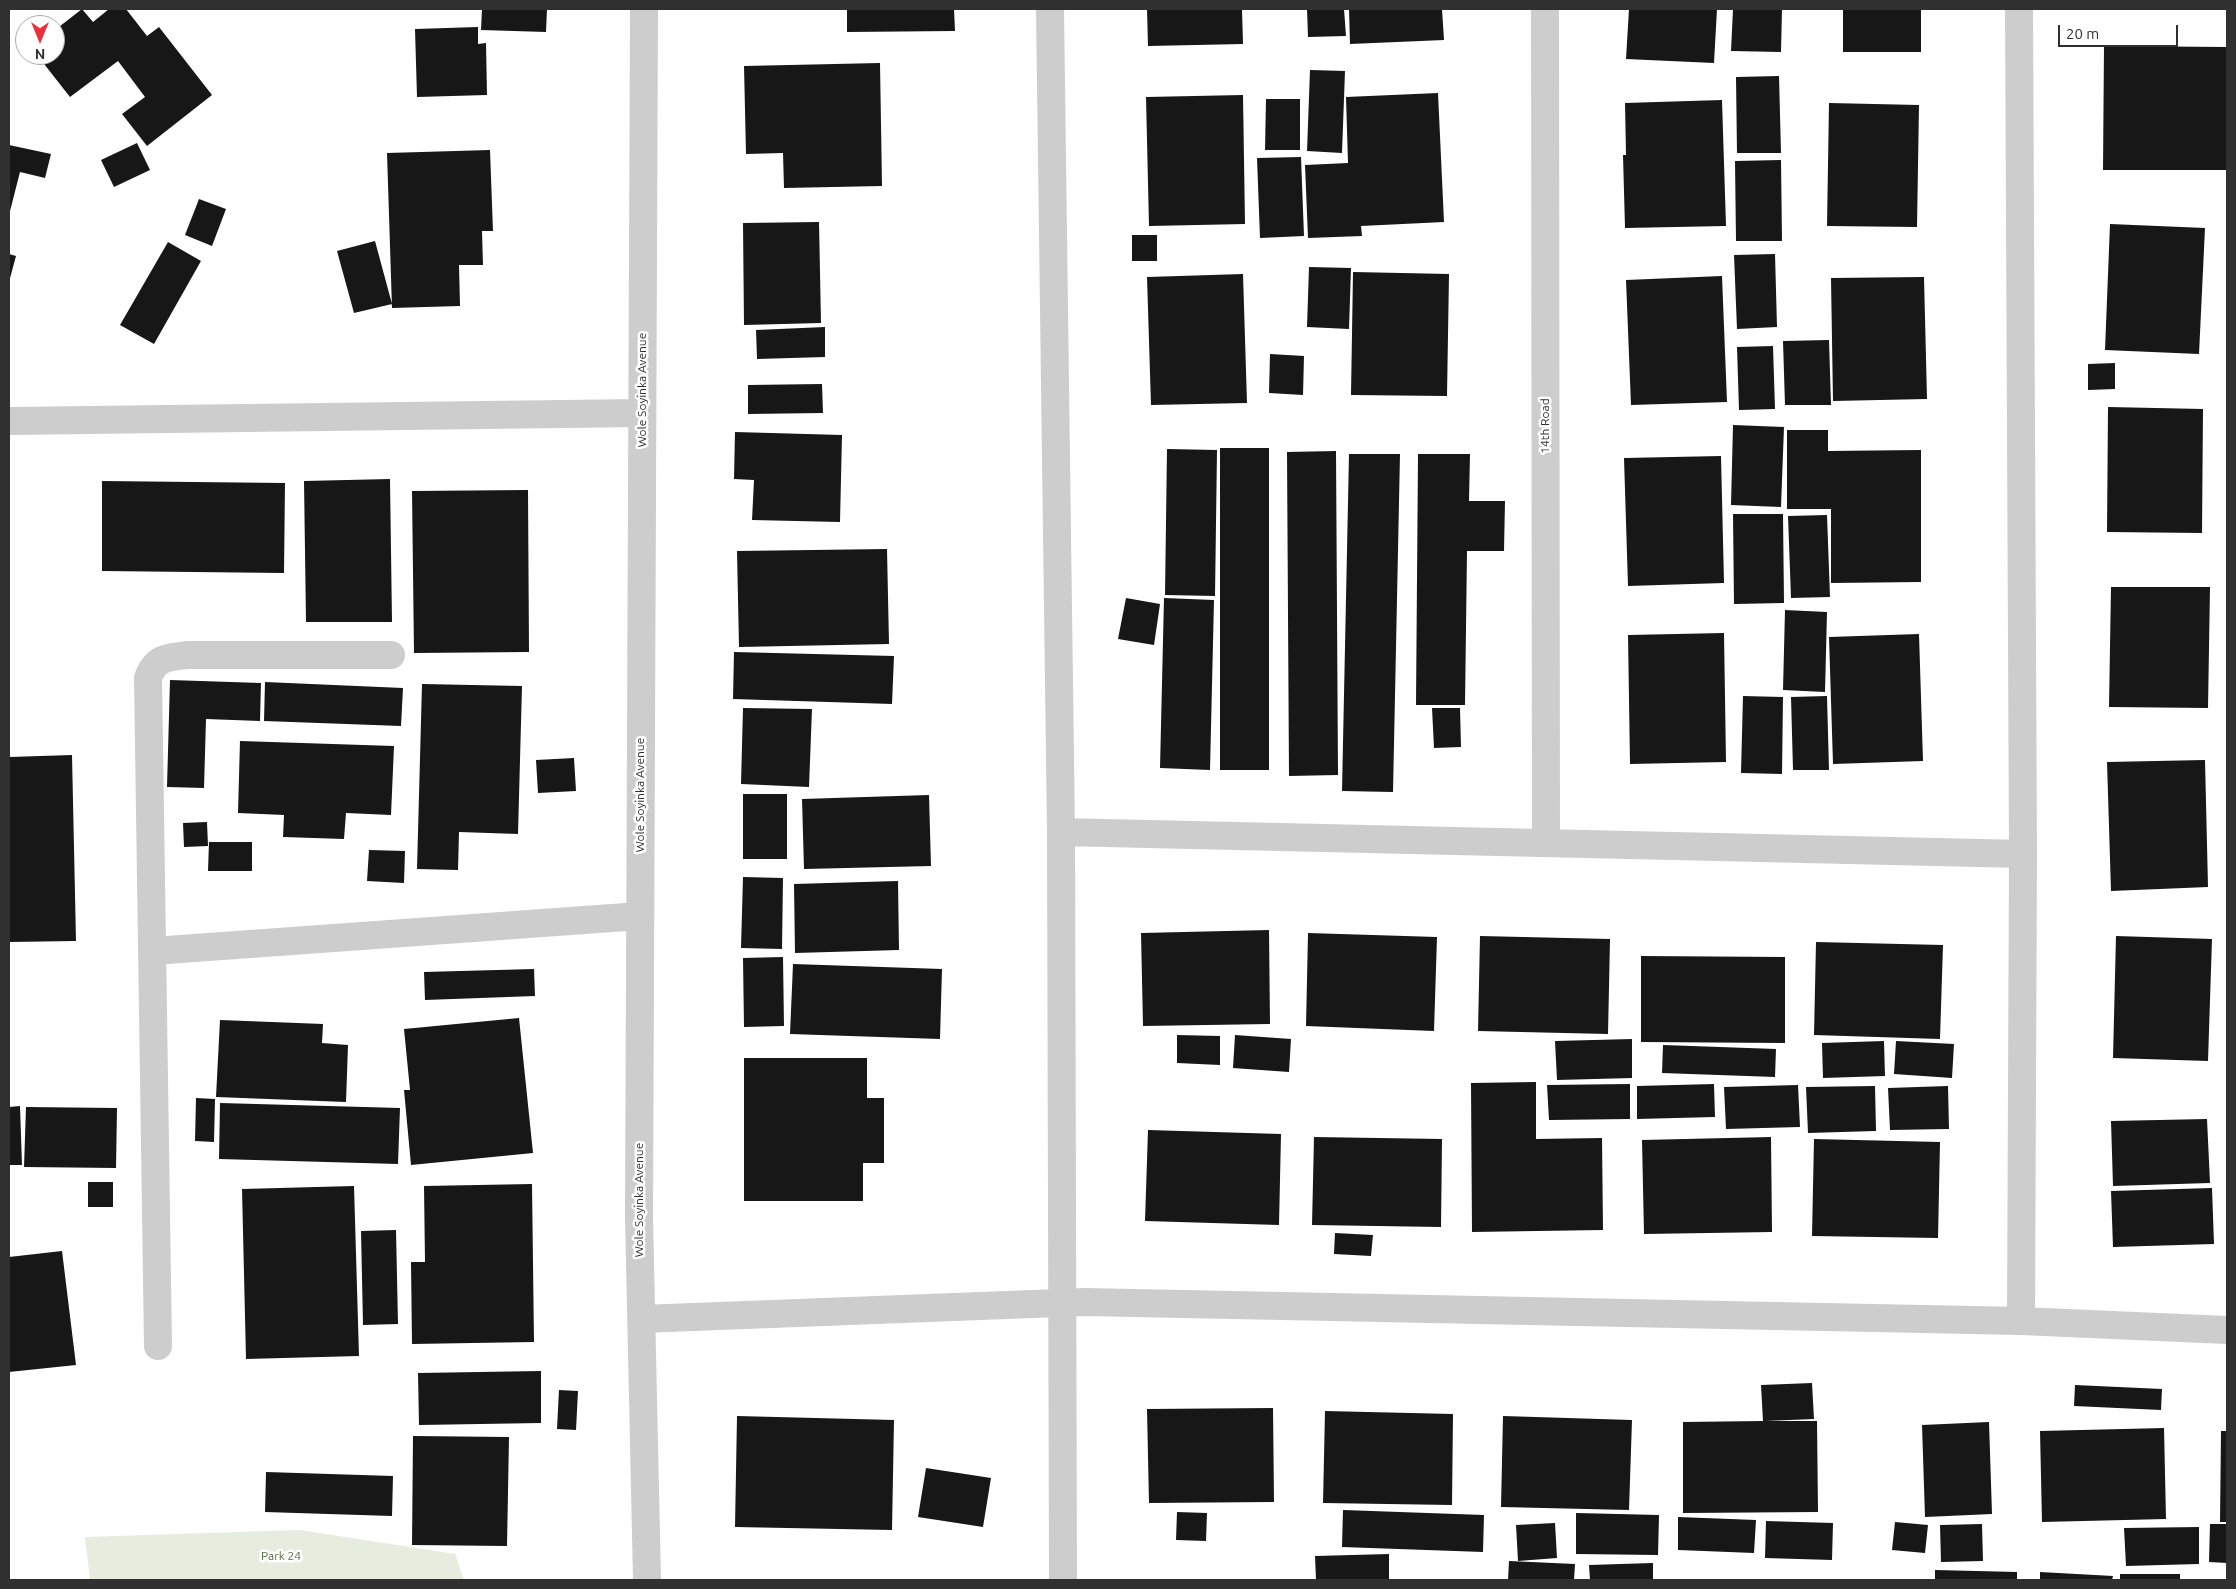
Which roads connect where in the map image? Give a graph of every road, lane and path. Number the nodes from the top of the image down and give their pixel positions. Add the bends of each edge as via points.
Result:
1 (644, 9) edge
2 (1050, 9) edge
3 (1545, 9) edge
4 (2019, 9) edge
5 (642, 413) junction
6 (9, 420) edge
7 (391, 655) dead end
8 (1060, 832) junction
9 (1546, 843) junction
10 (2022, 854) junction
11 (640, 916) junction
12 (153, 952) junction
13 (1062, 1302) junction
14 (641, 1319) junction
15 (2021, 1321) junction
16 (2227, 1330) edge
17 (158, 1346) dead end
18 (646, 1580) edge
19 (1063, 1580) edge

1 - 5 street, Wole Soyinka Avenue
2 - 8 street
3 - 9 street, 14th Road
4 - 10 street
5 - 6 street
5 - 11 street, Wole Soyinka Avenue
7 - 12 street via 187,655 160,659 151,669 148,678
8 - 9 street
8 - 13 street
9 - 10 street
10 - 15 street
11 - 12 street
11 - 14 street, Wole Soyinka Avenue
12 - 17 street
13 - 14 street
13 - 15 street
13 - 19 street
14 - 18 street, Wole Soyinka Avenue
15 - 16 street

